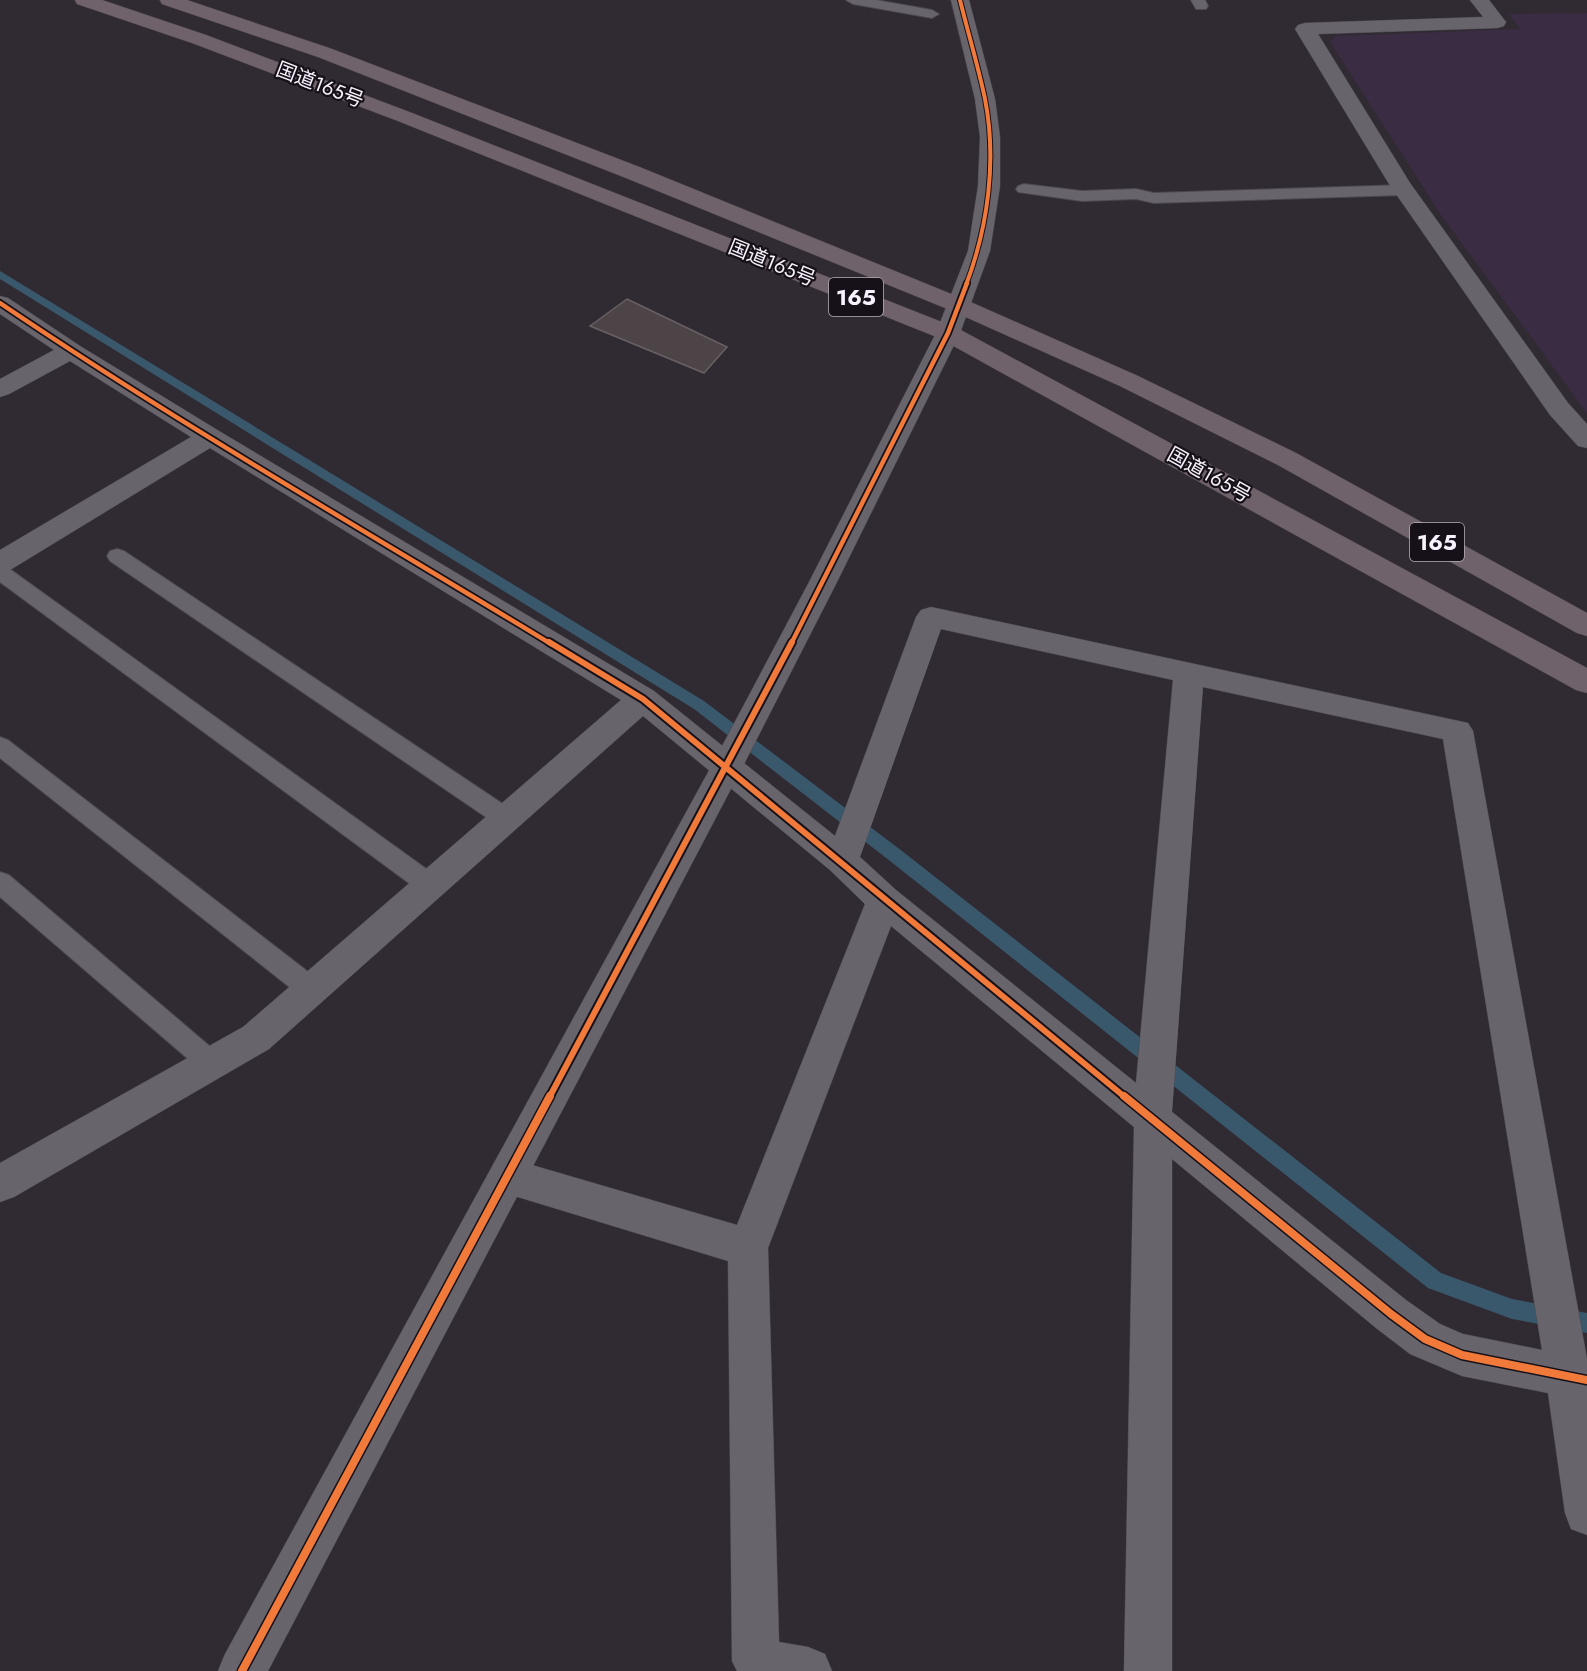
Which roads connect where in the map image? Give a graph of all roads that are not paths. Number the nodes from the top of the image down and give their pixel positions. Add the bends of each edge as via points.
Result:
1 (84, 0) edge
2 (169, 0) edge
3 (854, 0) edge
4 (960, 0) edge
5 (1479, 0) edge
6 (932, 14) dead end
7 (1024, 189) dead end
8 (1404, 190) junction
9 (0, 303) edge
10 (958, 305) junction
11 (948, 333) junction
12 (71, 351) junction
13 (0, 389) edge
14 (210, 437) junction
15 (1587, 440) edge
16 (117, 556) dead end
17 (0, 563) edge
18 (0, 572) edge
19 (1587, 626) edge
20 (1189, 673) junction
21 (1587, 682) edge
22 (643, 699) junction
23 (0, 746) edge
24 (730, 759) junction
25 (507, 819) junction
26 (845, 854) junction
27 (0, 882) edge
28 (430, 885) junction
29 (884, 900) junction
30 (311, 989) junction
31 (211, 1063) junction
32 (1153, 1107) junction
33 (508, 1176) junction
34 (0, 1184) edge
35 (748, 1248) junction
36 (1573, 1373) edge
37 (1587, 1514) edge
38 (243, 1671) edge
39 (808, 1671) edge
40 (1148, 1671) edge

1 - 11 highway, 国道165号 / 165 via 405,117
2 - 10 highway, 国道165号 / 165 via 325,53
3 - 6 lane
4 - 10 street via 980,72 990,137 989,186 979,251
5 - 8 street via 1497,22 1305,28
7 - 8 lane via 1154,198
8 - 15 street via 1559,409
9 - 12 street
10 - 11 street
10 - 19 highway, 国道165号 / 165 via 1129,381 1287,459
11 - 21 highway, 国道165号 / 165
11 - 24 street
12 - 13 street
12 - 14 street
14 - 17 street
14 - 22 street
16 - 25 lane
18 - 28 lane
20 - 26 street via 931,617
20 - 32 street
20 - 36 street via 1457,730 1549,1273
22 - 24 street
22 - 25 street
23 - 30 lane
24 - 26 street
24 - 33 street
25 - 28 street
26 - 29 street
27 - 31 lane
28 - 30 street
29 - 32 street
29 - 35 street
30 - 31 street via 256,1038
31 - 34 street
32 - 36 street via 1391,1314 1425,1339 1462,1356
32 - 40 street
33 - 35 street
33 - 38 street
35 - 39 street via 756,1661
36 - 37 street

